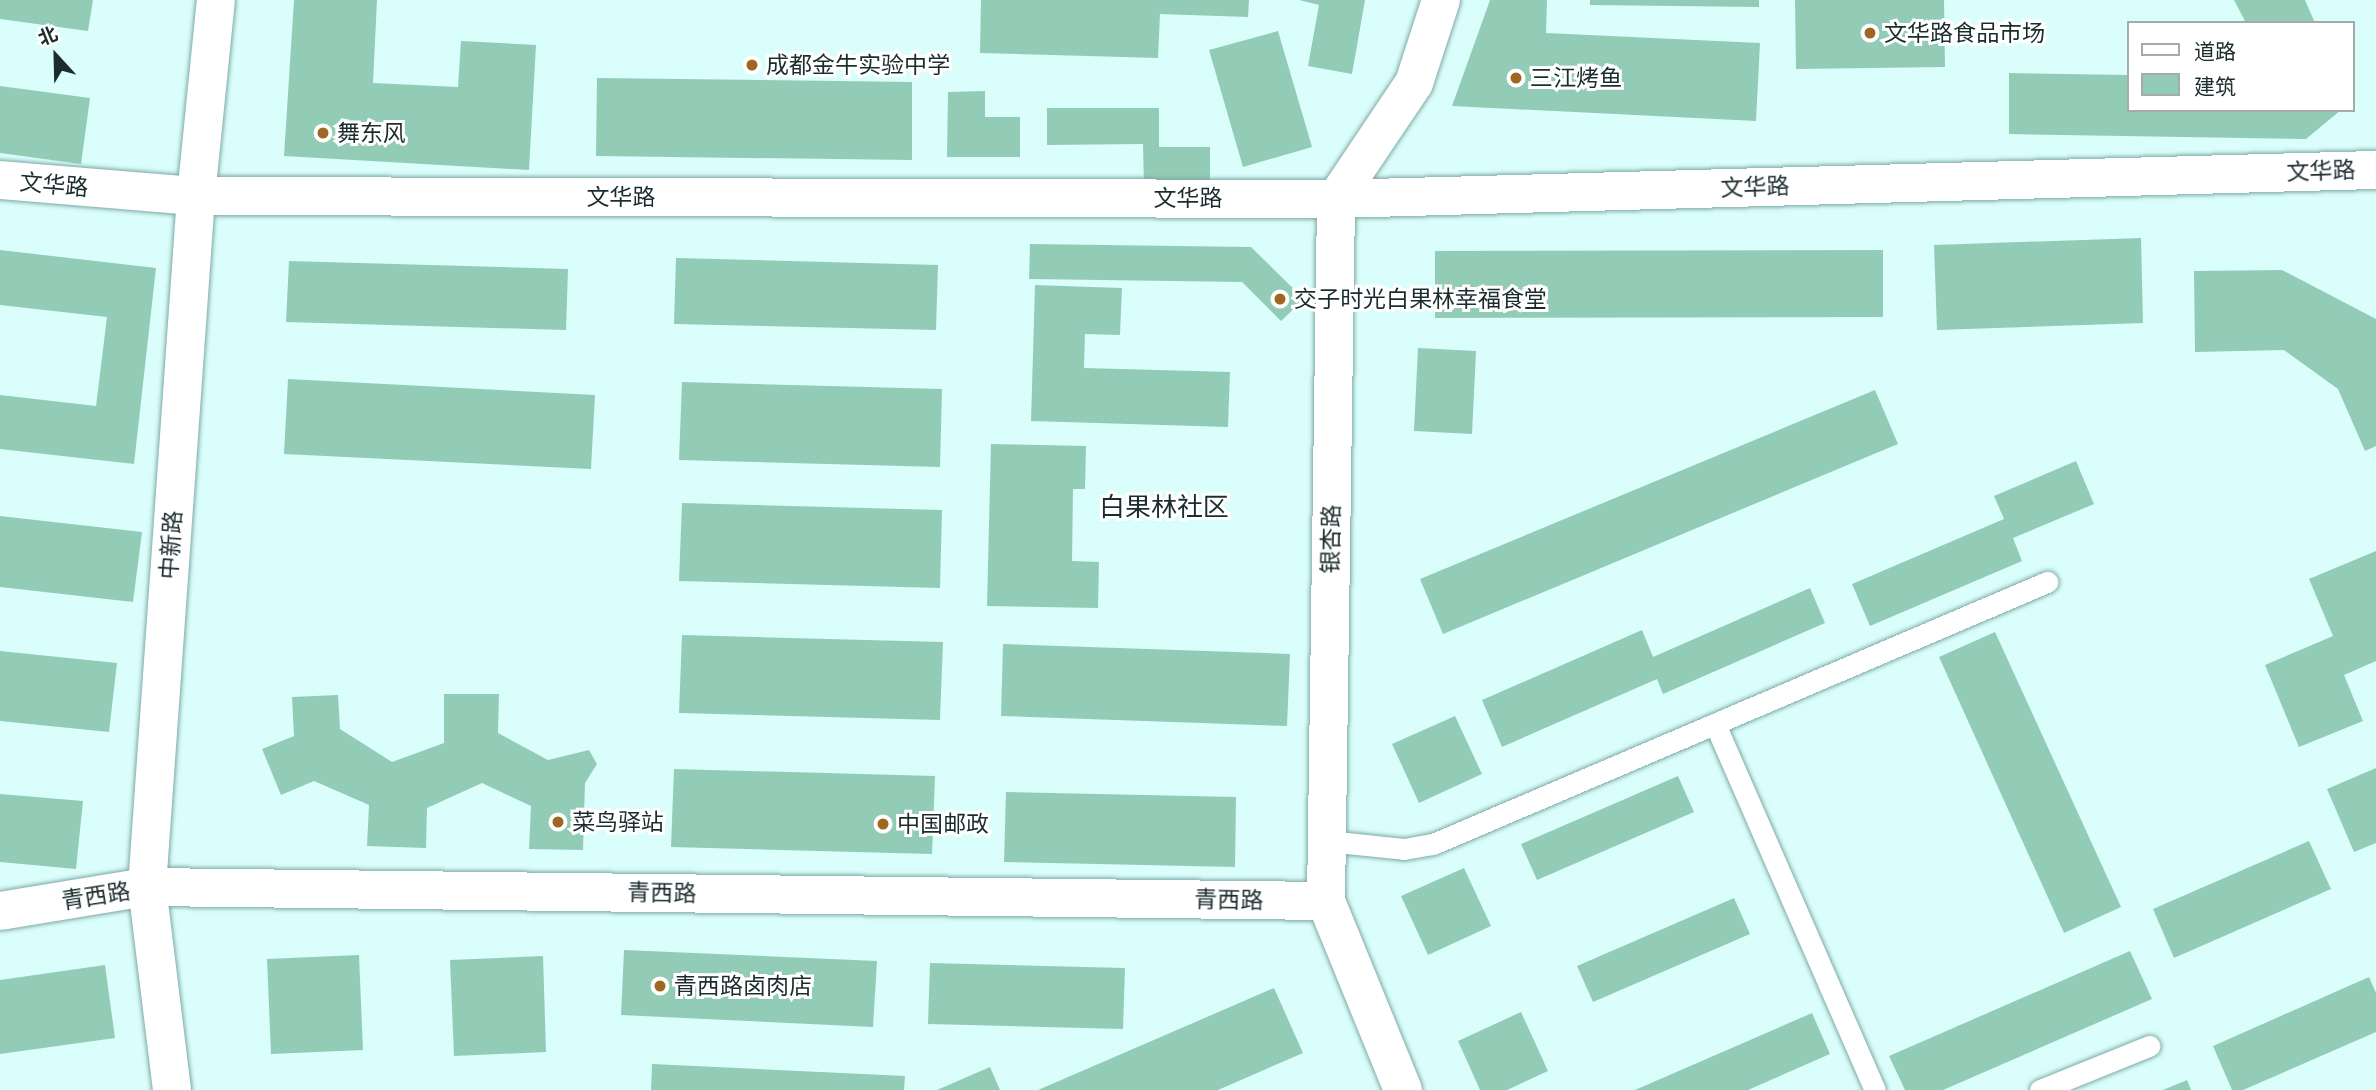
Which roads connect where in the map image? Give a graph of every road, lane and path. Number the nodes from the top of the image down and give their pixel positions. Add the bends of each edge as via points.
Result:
1 (216, 0) edge
2 (1441, 0) edge
3 (2376, 170) edge
4 (0, 180) edge
5 (196, 196) junction
6 (1336, 199) junction
7 (2047, 582) dead end
8 (1715, 724) junction
9 (1326, 841) junction
10 (147, 887) junction
11 (1326, 901) junction
12 (0, 911) edge
13 (2148, 1046) dead end
14 (172, 1090) edge
15 (1403, 1090) edge
16 (1875, 1090) edge
17 (2040, 1090) edge

1 - 5 street, 中新路
2 - 6 street via 1415,83
3 - 6 street, 文华路
4 - 5 street, 文华路
5 - 6 street, 文华路
5 - 10 street, 中新路
6 - 9 street, 银杏路
7 - 8 lane
8 - 9 lane via 1433,845 1404,849
8 - 16 lane
9 - 11 street, 银杏路
10 - 11 street, 青西路
10 - 12 street, 青西路
10 - 14 street, 中新路
11 - 15 street, 银杏路
13 - 17 lane

